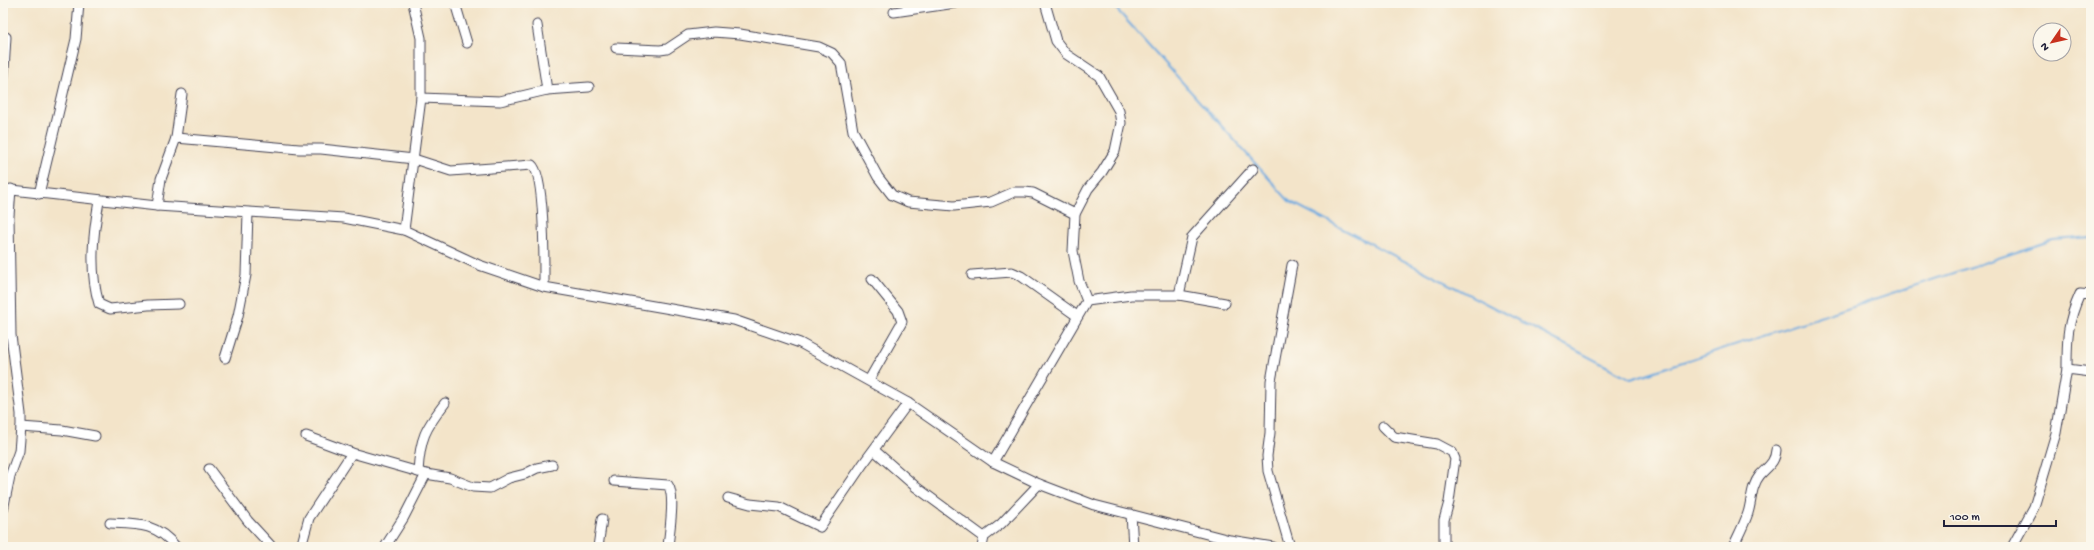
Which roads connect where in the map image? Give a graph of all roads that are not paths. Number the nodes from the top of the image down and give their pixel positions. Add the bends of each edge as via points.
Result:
1 (79, 3) edge
2 (414, 3) edge
3 (455, 3) edge
4 (956, 3) edge
5 (1045, 3) edge
6 (894, 12) dead end
7 (537, 24) dead end
8 (6, 37) dead end
9 (467, 43) dead end
10 (616, 48) dead end
11 (3, 87) edge
12 (589, 87) dead end
13 (547, 90) junction
14 (182, 94) dead end
15 (421, 98) junction
16 (176, 138) junction
17 (414, 159) junction
18 (1253, 169) dead end
19 (7, 189) edge
20 (39, 194) junction
21 (99, 201) junction
22 (157, 206) junction
23 (248, 213) junction
24 (1075, 214) junction
25 (404, 230) junction
26 (1292, 265) dead end
27 (972, 275) dead end
28 (872, 279) dead end
29 (544, 287) junction
30 (1179, 295) junction
31 (2091, 295) edge
32 (1087, 301) junction
33 (1225, 303) dead end
34 (179, 304) dead end
35 (1077, 316) junction
36 (225, 358) dead end
37 (2067, 369) junction
38 (2091, 372) edge
39 (869, 380) junction
40 (445, 403) dead end
41 (908, 404) junction
42 (1383, 426) dead end
43 (21, 427) junction
44 (95, 436) dead end
45 (306, 436) dead end
46 (874, 450) junction
47 (1776, 450) dead end
48 (352, 453) junction
49 (993, 462) junction
50 (552, 465) dead end
51 (208, 469) dead end
52 (422, 473) junction
53 (614, 481) dead end
54 (1039, 484) junction
55 (728, 498) dead end
56 (3, 510) edge
57 (1131, 514) junction
58 (602, 519) dead end
59 (110, 523) dead end
60 (984, 537) junction
61 (176, 547) edge
62 (272, 547) edge
63 (301, 547) edge
64 (385, 547) edge
65 (598, 547) edge
66 (668, 547) edge
67 (982, 547) edge
68 (1132, 547) edge
69 (1273, 547) edge
70 (1290, 547) edge
71 (1444, 547) edge
72 (1733, 547) edge
73 (2012, 547) edge

1 - 20 street via 76,38
2 - 15 street via 421,38
3 - 9 street
4 - 6 street
5 - 24 street via 1056,41 1066,54 1099,76 1119,111 1121,123 1115,151 1088,189
7 - 13 street
8 - 11 street
10 - 24 street via 667,49 688,35 714,32 819,47 832,53 841,63 853,131 878,177 892,195 908,202 954,206 991,202 1014,192 1025,192 1033,193
12 - 13 street
13 - 15 street via 500,101
14 - 16 street
15 - 17 street
16 - 17 street
16 - 22 street via 161,179
17 - 25 street
17 - 29 street via 451,171 532,165 538,171 542,204
18 - 30 street via 1192,237
19 - 20 street
19 - 43 street via 11,335
20 - 21 street
21 - 22 street
21 - 34 street via 94,232 93,265 94,289 99,304 110,309
22 - 23 street
23 - 25 street via 344,218
23 - 36 street via 246,275 238,316
24 - 32 street via 1073,251 1079,281
25 - 29 street via 479,265
26 - 70 street via 1271,381 1267,456 1268,471
27 - 35 street via 1012,272
28 - 39 street via 898,311 902,322
29 - 39 street via 734,320 800,342
30 - 32 street via 1131,295
30 - 33 street
31 - 37 street via 2080,294 2071,314 2067,338
32 - 35 street
35 - 49 street
37 - 38 street
37 - 73 street via 2056,433 2034,507
39 - 41 street
40 - 52 street via 423,435 419,449
41 - 46 street
41 - 49 street
42 - 71 street via 1394,438 1437,444 1452,452 1455,459 1444,520
43 - 44 street
43 - 56 street via 19,451 10,476
45 - 48 street
46 - 55 street via 820,527 779,507 750,504
46 - 60 street via 916,487
47 - 72 street via 1775,458 1760,475 1752,490 1746,518
48 - 52 street
48 - 63 street via 309,518
49 - 54 street
50 - 52 street via 509,478 490,488 473,488 450,478
51 - 62 street via 248,521
52 - 64 street via 404,517
53 - 66 street via 668,485 671,508
54 - 57 street via 1094,506
54 - 60 street via 1001,524
57 - 68 street
57 - 69 street via 1230,540
58 - 65 street
59 - 61 street via 145,525 160,532
60 - 67 street

